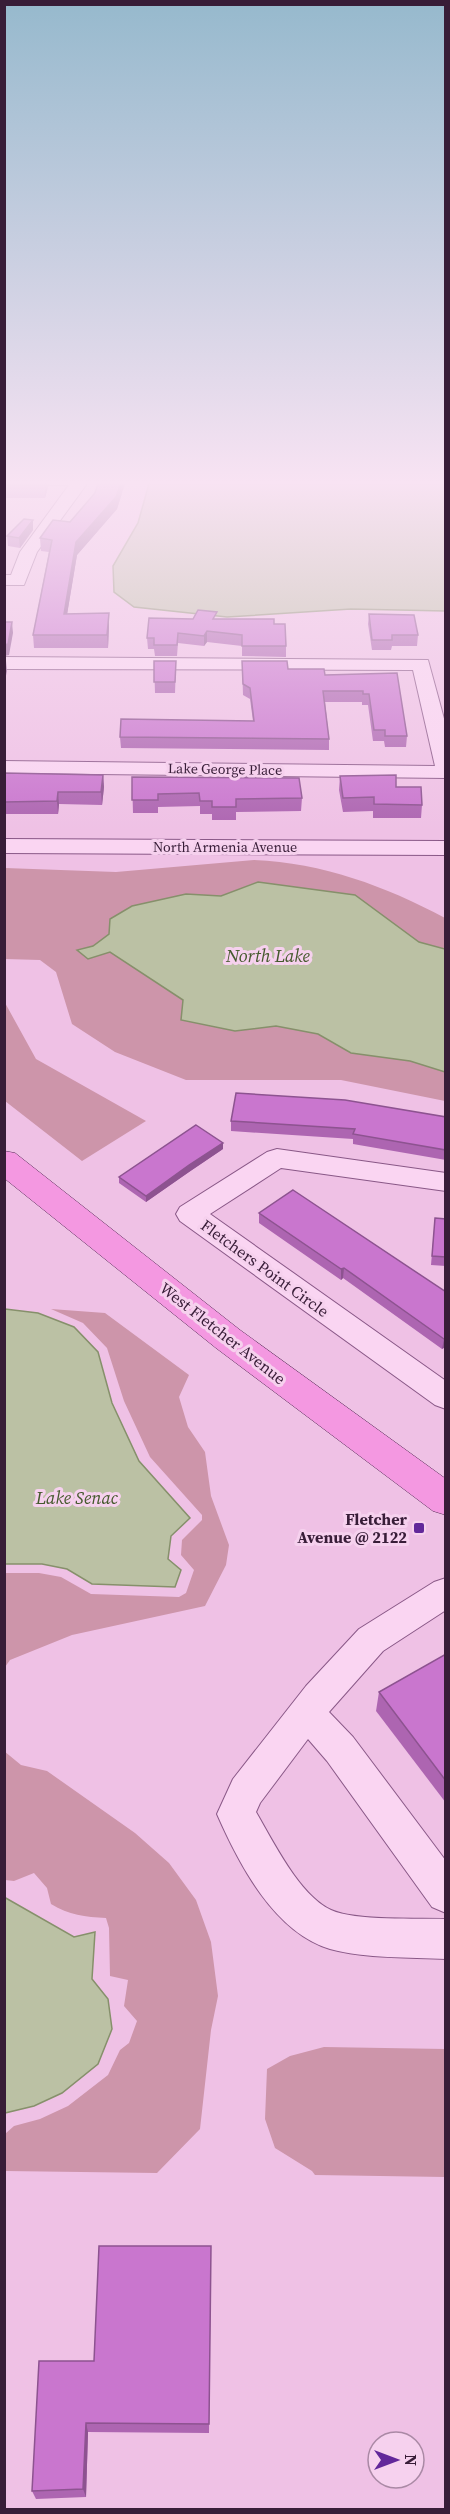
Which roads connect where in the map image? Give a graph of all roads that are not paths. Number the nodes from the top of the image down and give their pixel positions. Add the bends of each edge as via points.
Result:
1 (13, 597) edge
2 (14, 604) dead end
3 (4, 663) edge
4 (4, 767) edge
5 (446, 771) edge
6 (4, 846) edge
7 (446, 848) edge
8 (4, 1161) edge
9 (446, 1182) edge
10 (446, 1397) edge
11 (446, 1500) edge
12 (446, 1592) edge
13 (307, 1713) junction
14 (446, 1894) edge
15 (446, 1938) edge

1 - 2 street
3 - 5 street via 422,664
4 - 5 street, Lake George Place
6 - 7 street, North Armenia Avenue
8 - 11 main road, West Fletcher Avenue via 228,1340
9 - 10 street, Fletchers Point Circle via 277,1158 190,1214
12 - 13 street via 371,1640
13 - 14 street via 340,1749
13 - 15 street via 246,1791 236,1814 282,1890 320,1925 366,1935

